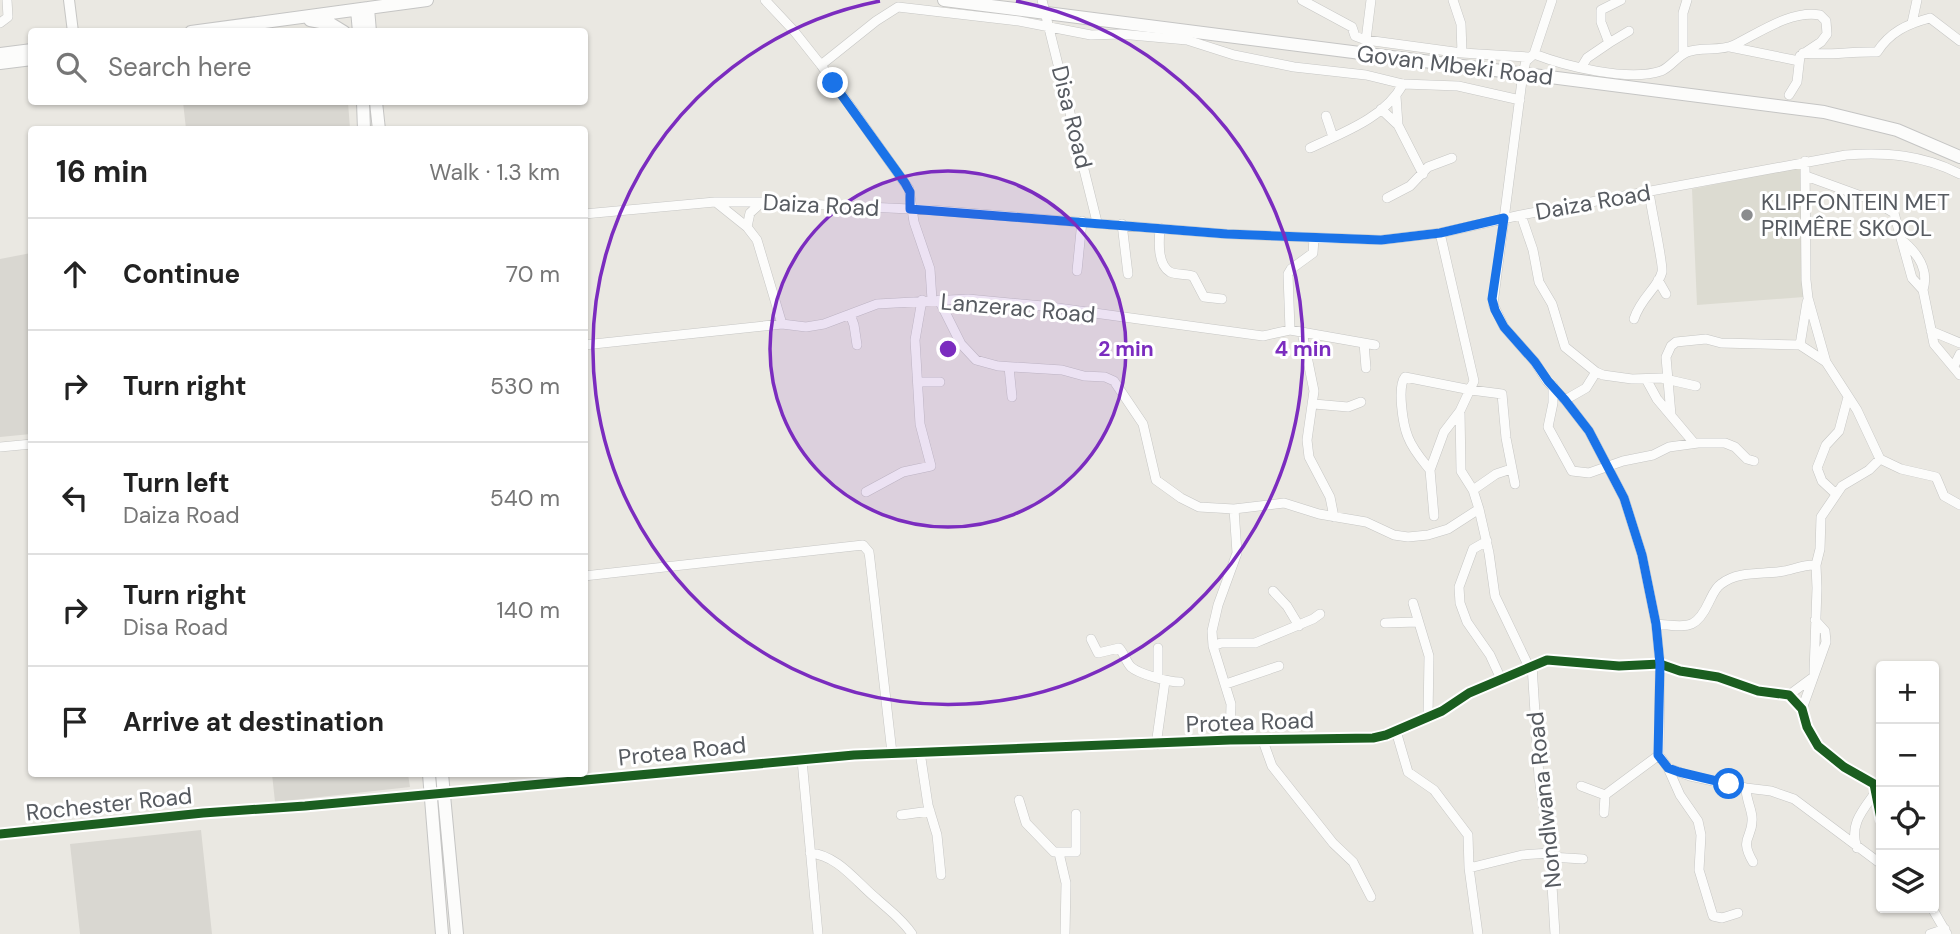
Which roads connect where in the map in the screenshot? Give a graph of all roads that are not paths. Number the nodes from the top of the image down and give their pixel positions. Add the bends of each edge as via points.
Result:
1 (7, 0) edge
2 (69, 0) edge
3 (427, 0) edge
4 (765, 0) edge
5 (944, 0) edge
6 (1302, 0) edge
7 (1371, 0) edge
8 (1453, 0) edge
9 (1552, 0) edge
10 (1621, 0) edge
11 (1687, 0) edge
12 (1917, 2) edge
13 (1044, 6) edge
14 (362, 9) junction
15 (296, 18) junction
16 (1930, 18) junction
17 (0, 23) edge
18 (1912, 23) junction
19 (72, 28) edge
20 (221, 28) edge
21 (338, 28) edge
22 (360, 28) edge
23 (369, 28) edge
24 (1050, 28) junction
25 (1629, 31) dead end
26 (1825, 38) junction
27 (1366, 40) junction
28 (1960, 41) edge
29 (1609, 43) junction
30 (1730, 47) junction
31 (28, 50) edge
32 (1462, 53) junction
33 (0, 54) edge
34 (1683, 54) junction
35 (1837, 54) junction
36 (1531, 55) junction
37 (1801, 57) junction
38 (28, 60) edge
39 (0, 63) edge
40 (821, 65) junction
41 (1581, 68) junction
42 (1523, 73) junction
43 (1403, 84) junction
44 (1789, 95) dead end
45 (1396, 96) junction
46 (1520, 100) junction
47 (363, 105) edge
48 (376, 105) edge
49 (1381, 109) junction
50 (1326, 116) dead end
51 (1398, 125) junction
52 (364, 126) edge
53 (379, 126) edge
54 (1333, 137) junction
55 (1310, 148) dead end
56 (1960, 157) edge
57 (1452, 158) dead end
58 (1805, 161) junction
59 (1423, 174) junction
60 (1960, 174) edge
61 (1806, 176) junction
62 (1648, 191) junction
63 (1387, 198) dead end
64 (715, 202) junction
65 (762, 202) junction
66 (910, 209) junction
67 (588, 214) edge
68 (1521, 215) junction
69 (1504, 218) junction
70 (1082, 221) junction
71 (1097, 222) junction
72 (1122, 224) junction
73 (747, 227) junction
74 (1160, 228) junction
75 (1440, 233) junction
76 (1314, 238) junction
77 (1904, 242) junction
78 (1077, 271) dead end
79 (1128, 274) dead end
80 (1658, 280) junction
81 (1923, 290) junction
82 (1666, 294) dead end
83 (1808, 298) junction
84 (1222, 299) dead end
85 (931, 300) junction
86 (850, 314) junction
87 (1634, 318) dead end
88 (782, 324) junction
89 (1290, 330) junction
90 (1931, 331) junction
91 (1302, 332) junction
92 (1364, 343) junction
93 (1960, 343) edge
94 (588, 345) edge
95 (857, 345) dead end
96 (1375, 345) dead end
97 (1800, 345) junction
98 (1960, 354) edge
99 (1826, 362) junction
100 (1954, 366) junction
101 (1009, 368) junction
102 (1366, 368) dead end
103 (1596, 372) junction
104 (1960, 375) edge
105 (1646, 379) junction
106 (1668, 380) junction
107 (919, 382) junction
108 (940, 383) dead end
109 (1553, 386) junction
110 (1696, 386) dead end
111 (1471, 390) junction
112 (1012, 397) dead end
113 (1848, 397) junction
114 (1565, 400) junction
115 (1361, 402) dead end
116 (1314, 404) junction
117 (1460, 411) junction
118 (1671, 415) junction
119 (1694, 443) junction
120 (28, 444) edge
121 (1439, 444) junction
122 (0, 447) edge
123 (1459, 449) junction
124 (1880, 459) junction
125 (1754, 461) dead end
126 (1607, 466) junction
127 (1511, 469) junction
128 (1430, 470) junction
129 (1515, 484) dead end
130 (1473, 490) junction
131 (866, 492) dead end
132 (1836, 494) junction
133 (1960, 505) edge
134 (1234, 509) junction
135 (1479, 509) junction
136 (1434, 516) dead end
137 (1334, 517) junction
138 (1486, 541) junction
139 (1816, 565) junction
140 (588, 576) edge
141 (1273, 591) dead end
142 (1413, 603) dead end
143 (1320, 614) dead end
144 (1417, 622) junction
145 (1385, 623) dead end
146 (1656, 624) junction
147 (1298, 626) junction
148 (1091, 639) dead end
149 (1213, 646) junction
150 (1659, 647) junction
151 (1158, 648) dead end
152 (1638, 664) junction
153 (1660, 664) junction
154 (1279, 666) dead end
155 (1531, 666) junction
156 (1813, 676) junction
157 (1162, 679) junction
158 (1501, 679) junction
159 (1180, 682) dead end
160 (1226, 684) junction
161 (1789, 695) junction
162 (1802, 709) junction
163 (1429, 717) junction
164 (1396, 731) junction
165 (1230, 740) junction
166 (1263, 741) junction
167 (1156, 745) junction
168 (920, 752) junction
169 (892, 753) junction
170 (1658, 755) junction
171 (802, 760) junction
172 (1668, 768) junction
173 (430, 777) edge
174 (441, 777) edge
175 (588, 777) edge
176 (569, 778) edge
177 (1581, 786) dead end
178 (1745, 788) junction
179 (437, 793) junction
180 (1875, 793) junction
181 (1605, 795) junction
182 (1876, 797) edge
183 (1018, 800) dead end
184 (930, 811) junction
185 (1604, 813) dead end
186 (1076, 814) dead end
187 (901, 815) dead end
188 (1855, 823) junction
189 (0, 834) edge
190 (1840, 835) junction
191 (1857, 848) junction
192 (810, 853) junction
193 (1059, 853) junction
194 (1550, 855) junction
195 (1583, 859) dead end
196 (1876, 861) edge
197 (1754, 862) dead end
198 (1469, 868) junction
199 (941, 875) dead end
200 (1371, 897) dead end
201 (1738, 913) dead end
202 (1935, 913) edge
203 (1946, 931) edge
204 (442, 934) edge
205 (457, 934) edge
206 (818, 934) edge
207 (912, 934) edge
208 (1065, 934) edge
209 (1478, 934) edge
210 (1555, 934) edge
211 (1930, 934) edge

1 - 17 street via 8,18
2 - 19 street
3 - 14 main road
4 - 40 street
5 - 13 main road, Govan Mbeki Road
6 - 27 street
7 - 27 street
8 - 32 street via 1461,24
9 - 36 street
10 - 29 street via 1600,14
11 - 34 street
12 - 16 street
12 - 18 street
13 - 24 street, Disa Road
13 - 42 main road, Govan Mbeki Road
14 - 15 main road
14 - 22 main road
14 - 23 main road
15 - 20 main road
15 - 21 main road
16 - 18 street
16 - 28 street
18 - 35 street via 1886,38 1877,52
24 - 40 street via 896,7
24 - 43 street via 1187,40 1234,55
24 - 71 street, Disa Road
25 - 29 street
26 - 30 street via 1826,21 1811,14 1773,24
26 - 35 street
26 - 37 street
27 - 32 street
29 - 41 street
30 - 34 street
30 - 37 street
31 - 33 main road
32 - 36 street
34 - 41 street via 1667,68 1652,73
35 - 37 street
36 - 41 street
36 - 42 street
37 - 44 street via 1797,82
38 - 39 main road
40 - 66 street via 905,183
42 - 46 street
42 - 56 main road, Govan Mbeki Road via 1824,111 1897,130
43 - 45 street
43 - 46 street via 1458,86
45 - 49 street
45 - 51 street
46 - 69 street
47 - 52 main road
48 - 53 main road
49 - 51 street
49 - 54 street
50 - 54 street
51 - 59 street
54 - 55 street
57 - 59 street
58 - 60 street, Daiza Road via 1895,154 1934,162
58 - 61 street
58 - 62 street, Daiza Road
59 - 63 street
61 - 77 street via 1891,209
61 - 83 street
62 - 68 street, Daiza Road
62 - 80 street via 1663,268
64 - 65 street, Daiza Road
64 - 67 street, Daiza Road
64 - 73 street
65 - 66 street, Daiza Road
65 - 73 street via 750,213
66 - 70 street, Daiza Road
66 - 85 street via 930,269
68 - 69 street, Daiza Road
68 - 103 street via 1539,282 1552,303 1562,341
69 - 75 street, Daiza Road
69 - 109 street via 1493,303 1504,327
70 - 71 street, Daiza Road
70 - 78 street
71 - 72 street, Daiza Road
72 - 74 street, Daiza Road
72 - 79 street
73 - 88 street via 761,250
74 - 76 street, Daiza Road
74 - 84 street via 1161,256 1167,269 1193,276 1206,299
75 - 76 street, Daiza Road via 1381,240
75 - 111 street via 1474,381
76 - 89 street via 1313,253 1289,271
77 - 81 street via 1912,278
77 - 81 street via 1920,258 1926,282
80 - 82 street
80 - 87 street
81 - 90 street
83 - 97 street
83 - 99 street
85 - 86 street, Lanzerac Road via 877,304
85 - 89 street, Lanzerac Road via 1042,306 1267,336
85 - 101 street via 971,357
85 - 107 street via 915,340
86 - 88 street, Lanzerac Road via 813,326
86 - 95 street
88 - 94 street, Lanzerac Road
89 - 91 street, Lanzerac Road
90 - 93 street
90 - 100 street via 1936,348
91 - 92 street, Lanzerac Road
91 - 116 street
92 - 96 street, Lanzerac Road
92 - 102 street
97 - 99 street
97 - 106 street via 1681,341 1668,351
98 - 100 street
99 - 113 street
100 - 104 street
101 - 112 street
101 - 134 street via 1062,370 1113,380 1142,421 1158,483 1195,506
103 - 105 street
103 - 114 street via 1586,388
105 - 106 street
105 - 118 street
106 - 110 street
106 - 118 street
107 - 108 street
107 - 131 street via 920,429 931,466 903,472
109 - 114 street
109 - 126 street via 1548,427 1569,468 1582,474
111 - 117 street
111 - 127 street via 1502,394
111 - 128 street via 1402,379 1407,436
113 - 124 street
113 - 132 street via 1839,430 1826,445 1818,468 1822,481
114 - 126 street via 1589,431
115 - 116 street via 1348,407
116 - 137 street via 1307,440 1309,457 1332,502
117 - 121 street
117 - 123 street
118 - 119 street
119 - 125 street via 1725,443
119 - 126 street
120 - 122 street
121 - 123 street
121 - 128 street
123 - 130 street via 1461,471
124 - 132 street
124 - 133 street via 1936,477 1944,496
126 - 146 street via 1634,528
127 - 129 street
127 - 130 street
128 - 136 street
130 - 135 street
132 - 139 street via 1821,517
134 - 137 street via 1280,502
134 - 149 street via 1237,554 1214,618
135 - 137 street via 1448,529 1415,537 1399,537 1366,522
135 - 138 street
138 - 155 street via 1495,596
138 - 158 street via 1473,549 1459,594 1463,613
139 - 146 street via 1750,573 1724,582 1696,623
139 - 156 street
140 - 169 street via 863,545 870,560
141 - 147 street
142 - 144 street
143 - 147 street
144 - 145 street
144 - 163 street via 1429,656
146 - 150 street
147 - 149 street via 1255,643
148 - 157 street via 1098,653 1119,648 1135,670
149 - 160 street
150 - 152 street
150 - 153 street
151 - 157 street
152 - 153 street, Protea Road
152 - 155 street, Protea Road via 1553,659
153 - 161 street, Protea Road
153 - 170 street
154 - 160 street
155 - 158 street, Protea Road
155 - 194 street, Nondlwana Road
156 - 161 street
156 - 162 street
157 - 159 street
157 - 167 street
158 - 163 street, Protea Road
160 - 165 street via 1231,704
161 - 162 street
162 - 180 street via 1818,746 1874,784
163 - 164 street, Protea Road
164 - 166 street, Protea Road via 1373,738
164 - 198 street via 1408,772 1434,790 1467,832
165 - 166 street, Protea Road
165 - 167 street, Protea Road
166 - 200 street via 1272,766 1353,862
167 - 168 street, Protea Road
168 - 169 street, Protea Road
168 - 184 street
169 - 171 street, Protea Road
170 - 172 street
170 - 181 street
171 - 175 street, Protea Road
171 - 192 street
172 - 178 street
172 - 201 street via 1698,821 1699,870 1713,916
173 - 179 main road
174 - 179 main road
176 - 179 street, Protea Road
177 - 181 street
178 - 190 street via 1771,790 1794,799
178 - 197 street via 1752,820 1746,846
179 - 189 street, Rochester Road
179 - 204 main road
179 - 205 main road
180 - 182 street
180 - 188 street
181 - 185 street
183 - 193 street via 1029,828
184 - 187 street
184 - 199 street
186 - 193 street via 1076,852
188 - 190 street
188 - 191 street
190 - 191 street
191 - 196 street
192 - 206 street
192 - 207 street via 844,868
193 - 208 street via 1066,883
194 - 195 street
194 - 198 street via 1522,855
194 - 210 street, Nondlwana Road
198 - 209 street
202 - 203 street
203 - 211 street

